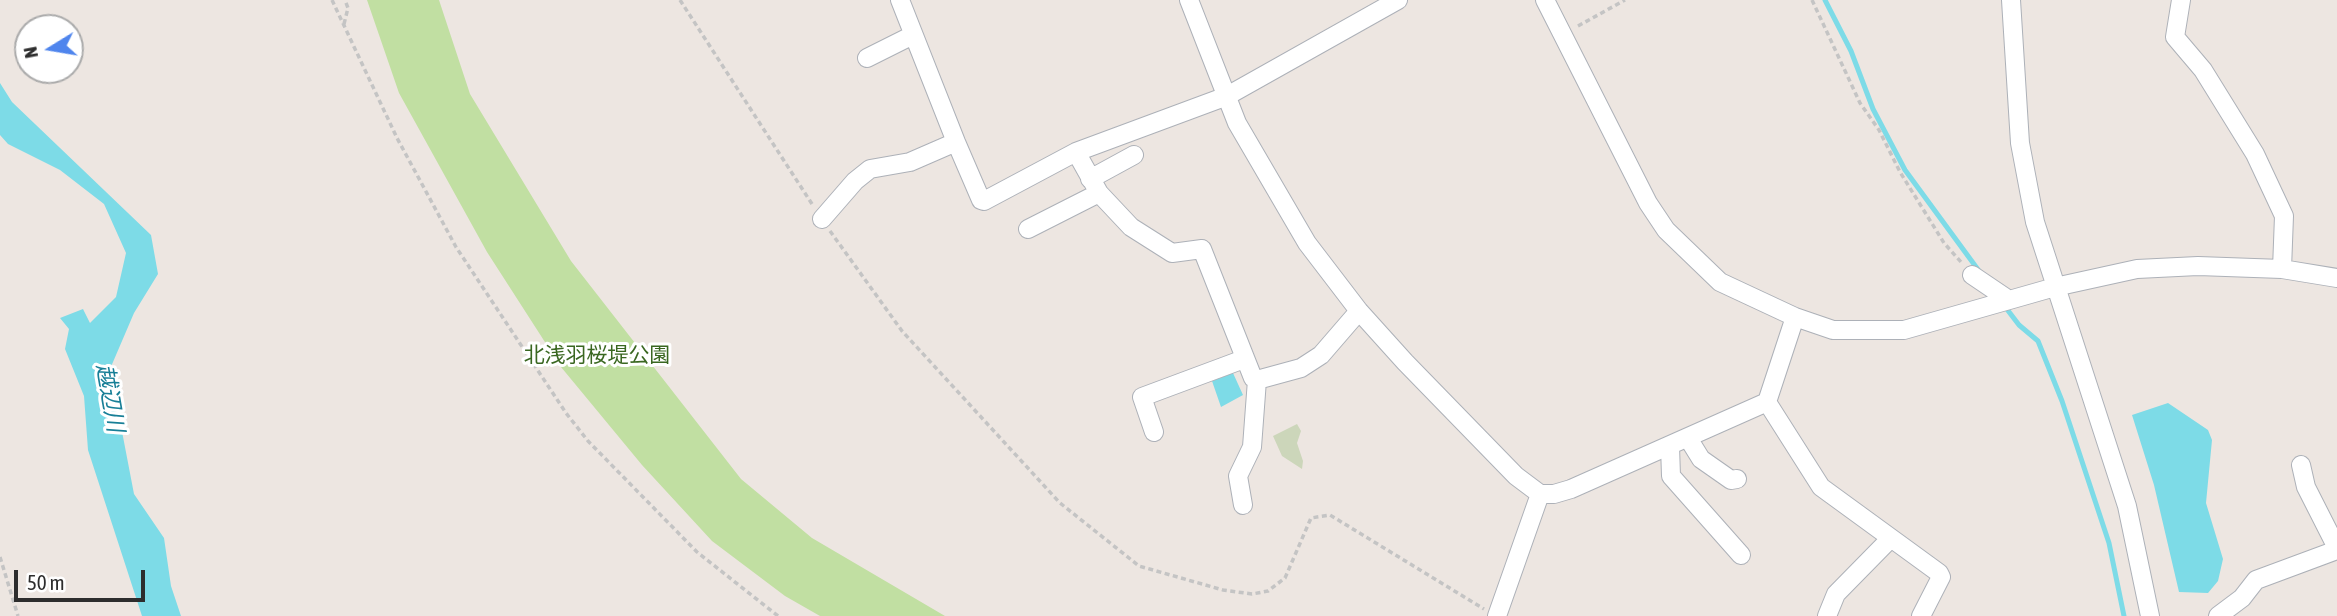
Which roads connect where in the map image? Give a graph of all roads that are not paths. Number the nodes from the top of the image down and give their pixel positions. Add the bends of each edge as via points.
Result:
1 (900, 0) edge
2 (1189, 0) edge
3 (1398, 0) edge
4 (1545, 0) edge
5 (2011, 0) edge
6 (2181, 0) edge
7 (913, 36) junction
8 (867, 58) dead end
9 (1227, 96) junction
10 (956, 142) junction
11 (1076, 152) junction
12 (1134, 155) dead end
13 (1094, 186) junction
14 (822, 219) road end
15 (1028, 229) dead end
16 (2282, 269) junction
17 (1972, 275) road end
18 (2337, 278) edge
19 (2055, 287) junction
20 (2010, 300) junction
21 (1359, 311) junction
22 (1795, 317) junction
23 (1244, 359) junction
24 (1257, 380) junction
25 (1767, 402) junction
26 (1154, 432) dead end
27 (1688, 438) junction
28 (1670, 446) junction
29 (2301, 465) dead end
30 (1737, 479) dead end
31 (1540, 494) junction
32 (1242, 505) dead end
33 (1891, 538) junction
34 (2337, 549) edge
35 (1741, 555) dead end
36 (1491, 613) edge
37 (1827, 616) edge
38 (1921, 616) edge
39 (2150, 616) edge
40 (2218, 616) edge

1 - 7 street
2 - 9 street
3 - 9 street
4 - 22 street via 1666,230 1720,282
5 - 19 street via 2020,143 2035,222
6 - 16 street via 2175,37 2203,69 2255,154 2284,216
7 - 8 street
7 - 10 street
9 - 11 street
9 - 21 street via 1237,123 1295,224
10 - 11 street via 981,201
10 - 14 street via 911,162 870,169
11 - 13 street
12 - 13 street
13 - 15 street
13 - 23 street via 1131,228 1163,249 1172,253 1202,249
16 - 18 street
16 - 19 street via 2137,269
17 - 20 street
19 - 20 street
19 - 39 street via 2127,506
20 - 22 street via 1904,330 1833,330
21 - 24 street via 1310,362
21 - 31 street via 1516,476
22 - 25 street
23 - 24 street
23 - 26 street via 1142,397
24 - 32 street via 1252,447 1238,476
25 - 27 street
25 - 33 street via 1821,487
27 - 28 street
27 - 30 street via 1701,458 1731,480
28 - 31 street via 1554,495
28 - 35 street via 1671,476
29 - 34 street via 2306,487
31 - 36 street
33 - 37 street via 1836,594
33 - 38 street via 1941,577
34 - 40 street via 2256,580

